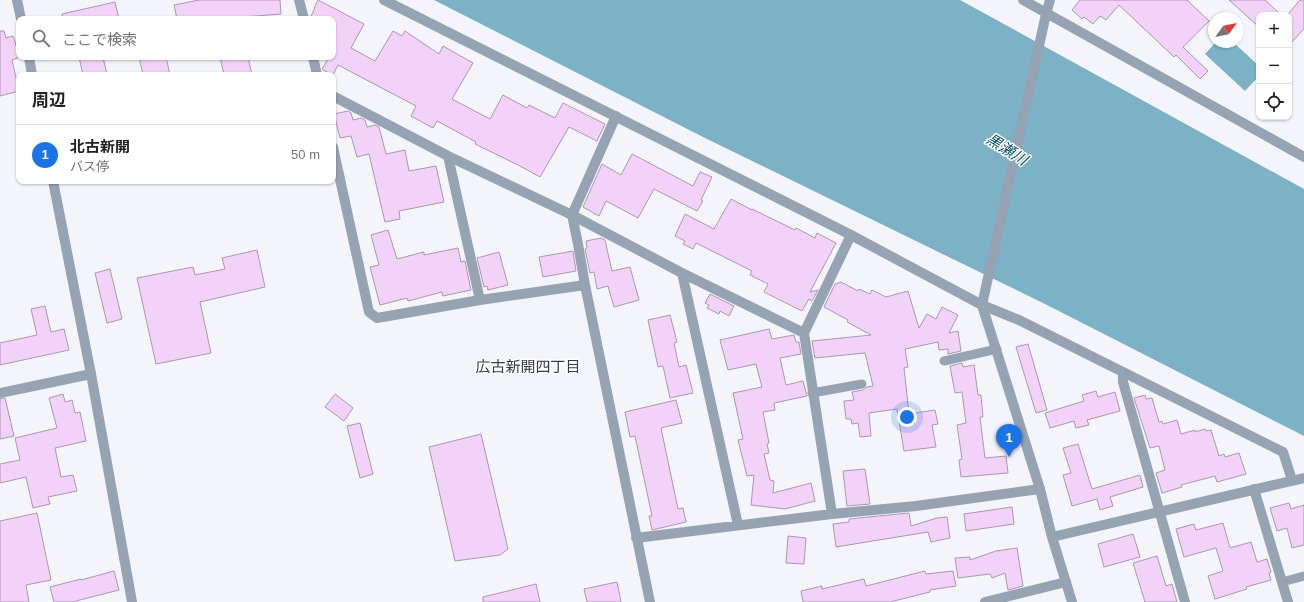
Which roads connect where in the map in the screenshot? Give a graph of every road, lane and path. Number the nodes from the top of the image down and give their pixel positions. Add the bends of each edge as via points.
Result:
1 (17, 0) edge
2 (299, 0) edge
3 (384, 0) edge
4 (1023, 0) edge
5 (1050, 0) edge
6 (1046, 14) junction
7 (20, 16) edge
8 (303, 16) edge
9 (30, 60) edge
10 (314, 60) edge
11 (32, 72) edge
12 (316, 72) edge
13 (336, 98) edge
14 (616, 116) junction
15 (448, 156) junction
16 (1304, 157) edge
17 (336, 161) edge
18 (54, 184) edge
19 (572, 215) junction
20 (851, 235) junction
21 (682, 273) junction
22 (585, 285) junction
23 (480, 300) junction
24 (982, 305) junction
25 (804, 333) junction
26 (997, 349) junction
27 (944, 361) dead end
28 (1123, 372) junction
29 (91, 374) junction
30 (862, 384) dead end
31 (0, 393) edge
32 (812, 393) junction
33 (1304, 478) edge
34 (1292, 480) junction
35 (1040, 489) junction
36 (1254, 489) junction
37 (1159, 511) junction
38 (832, 514) junction
39 (738, 525) junction
40 (1052, 536) junction
41 (636, 538) junction
42 (1304, 576) edge
43 (1066, 582) junction
44 (1282, 582) junction
45 (132, 602) edge
46 (650, 602) edge
47 (985, 602) edge
48 (1072, 602) edge
49 (1185, 602) edge
50 (1288, 602) edge

1 - 7 street
2 - 8 street
3 - 14 street
4 - 6 street
5 - 6 street
6 - 16 street
6 - 24 street
9 - 11 street
10 - 12 street
13 - 15 street
14 - 19 street
14 - 20 street
15 - 19 street
15 - 23 street
17 - 23 street via 369,312 377,318
18 - 29 street
19 - 21 street
19 - 22 street
20 - 24 street
20 - 25 street
21 - 25 street
21 - 39 street
22 - 23 street
22 - 41 street
24 - 26 street
24 - 28 street via 1019,320
25 - 32 street
26 - 27 lane
26 - 35 street
28 - 34 street via 1283,452
28 - 37 street via 1122,382
29 - 31 street
29 - 45 street
30 - 32 lane
32 - 38 street
33 - 34 street
34 - 36 street
35 - 38 street via 916,506
35 - 40 street
36 - 37 street
36 - 44 street
37 - 40 street
37 - 49 street
38 - 39 street
39 - 41 street
40 - 43 street
41 - 46 street
42 - 44 lane
43 - 47 street
43 - 48 street
44 - 50 street

